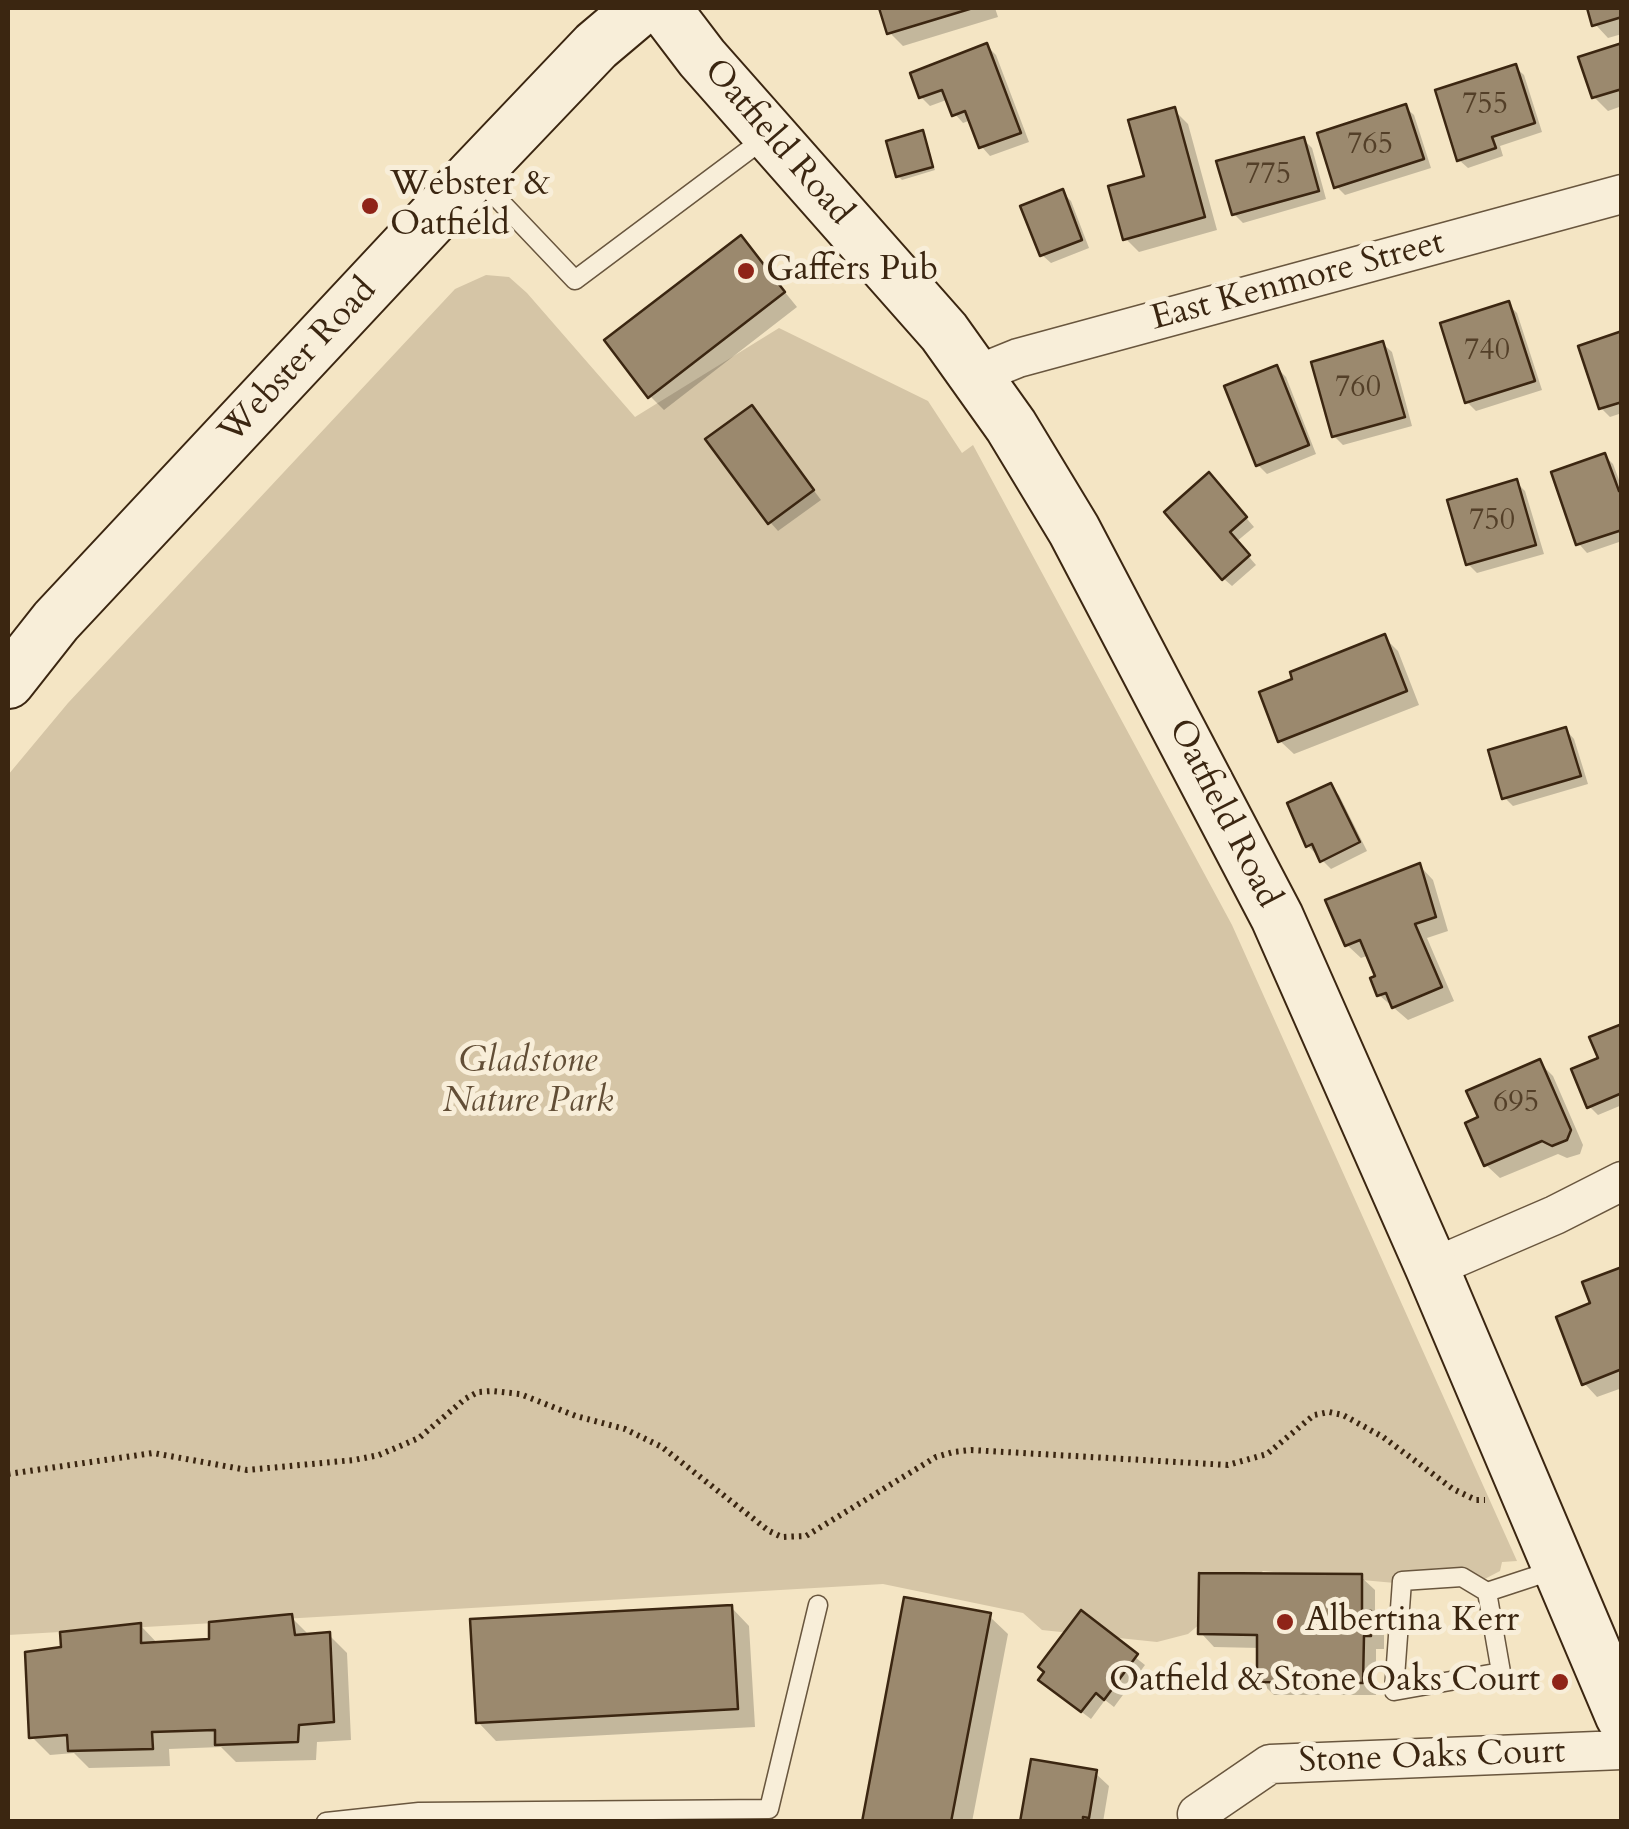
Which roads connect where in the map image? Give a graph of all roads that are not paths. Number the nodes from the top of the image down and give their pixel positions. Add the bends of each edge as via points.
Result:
1 (642, 8) edge
2 (664, 8) edge
3 (770, 134) junction
4 (474, 174) junction
5 (1622, 194) edge
6 (976, 375) junction
7 (8, 682) edge
8 (1622, 1181) edge
9 (1432, 1268) junction
10 (1559, 1568) junction
11 (1488, 1592) junction
12 (818, 1605) dead end
13 (1622, 1716) edge
14 (1622, 1750) edge
15 (1197, 1814) dead end
16 (769, 1815) edge
17 (365, 1820) edge
18 (326, 1822) edge

1 - 4 main road, Webster Road via 596,46
2 - 3 main road, Oatfield Road
3 - 4 lane via 576,280
3 - 6 main road, Oatfield Road
4 - 7 main road, Webster Road via 56,621
5 - 6 street, East Kenmore Street via 1018,358
6 - 9 main road, Oatfield Road via 1074,530 1269,901
8 - 9 street
9 - 10 main road, Oatfield Road
10 - 11 lane
10 - 13 main road, Oatfield Road
11 - 11 lane via 1462,1577 1402,1581 1394,1691 1501,1672
12 - 16 lane
14 - 15 street, Stone Oaks Court via 1270,1764
16 - 17 lane via 419,1812
17 - 18 lane

